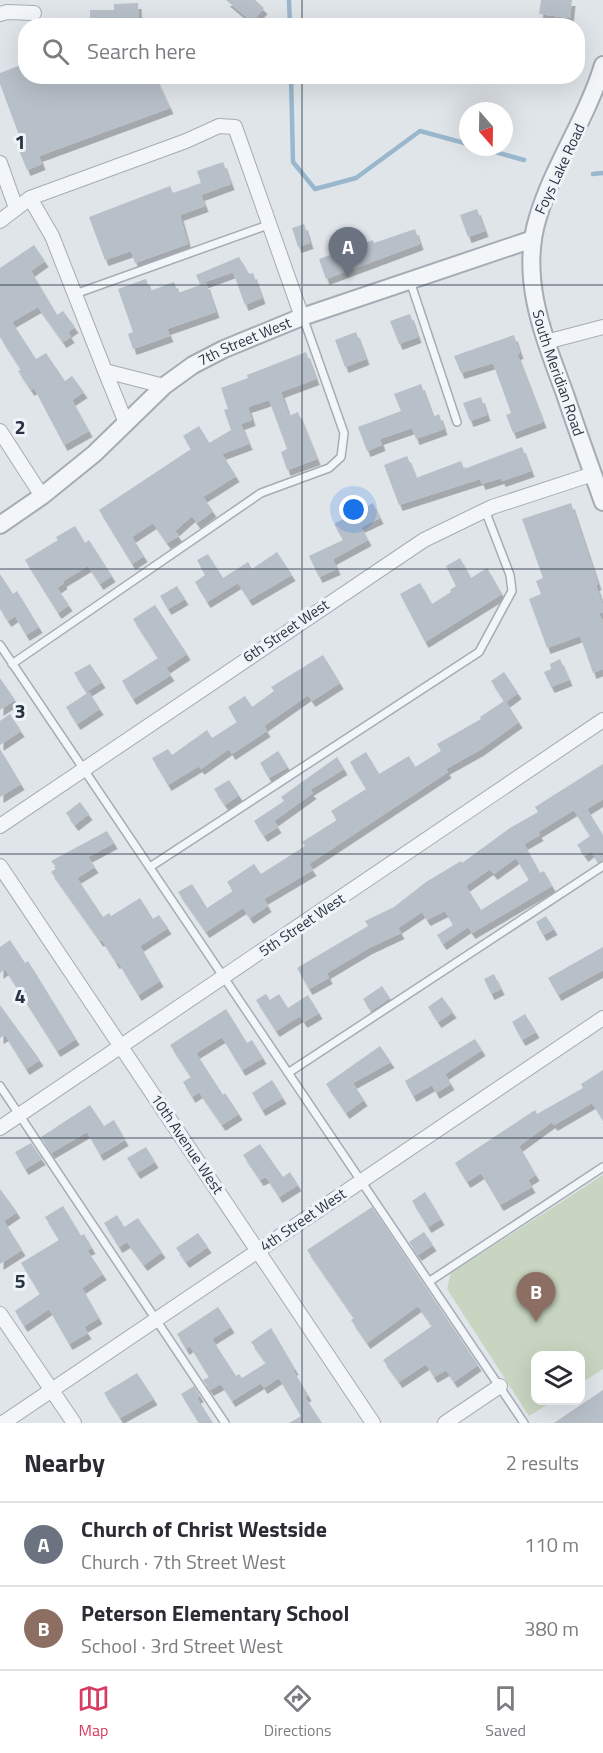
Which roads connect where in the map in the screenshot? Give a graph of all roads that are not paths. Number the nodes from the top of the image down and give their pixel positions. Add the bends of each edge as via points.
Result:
1 (34, 13) dead end
2 (0, 14) edge
3 (603, 65) edge
4 (0, 163) edge
5 (30, 198) junction
6 (16, 208) junction
7 (0, 221) edge
8 (268, 225) junction
9 (533, 239) junction
10 (410, 281) junction
11 (75, 294) junction
12 (302, 317) junction
13 (603, 327) edge
14 (546, 342) junction
15 (105, 371) junction
16 (164, 386) junction
17 (457, 422) dead end
18 (126, 423) junction
19 (0, 431) edge
20 (593, 474) junction
21 (42, 496) junction
22 (603, 502) edge
23 (485, 510) junction
24 (0, 525) edge
25 (0, 645) edge
26 (12, 664) junction
27 (603, 720) edge
28 (84, 769) junction
29 (0, 826) edge
30 (0, 866) edge
31 (603, 866) edge
32 (150, 867) junction
33 (223, 978) junction
34 (603, 1018) edge
35 (122, 1046) junction
36 (288, 1073) junction
37 (0, 1086) edge
38 (20, 1115) junction
39 (0, 1128) edge
40 (603, 1167) edge
41 (362, 1181) junction
42 (258, 1250) junction
43 (430, 1281) junction
44 (0, 1314) edge
45 (156, 1320) junction
46 (500, 1386) junction
47 (52, 1390) junction
48 (3, 1423) edge
49 (74, 1423) edge
50 (225, 1423) edge
51 (373, 1423) edge
52 (445, 1423) edge
53 (524, 1423) edge

1 - 2 street
3 - 9 street, Foys Lake Road via 584,117 541,208
4 - 6 street
5 - 6 street
5 - 8 street via 219,126 235,127
5 - 11 street via 52,236
6 - 7 street
8 - 11 lane
8 - 12 street
9 - 10 street, 7th Street West
9 - 14 street, South Meridian Road via 532,281
10 - 12 street, 7th Street West
10 - 17 lane
11 - 15 street
12 - 16 street, 7th Street West via 224,349
12 - 26 lane via 344,433 341,457 329,468 261,493
13 - 14 street
14 - 20 street, South Meridian Road
15 - 16 street
15 - 18 street
16 - 18 street, 7th Street West
18 - 21 street, 7th Street West
19 - 21 street
20 - 22 street, South Meridian Road
20 - 23 street, 6th Street West
21 - 24 street, 7th Street West
23 - 28 street, 6th Street West via 424,540
23 - 32 lane via 510,575 512,591 479,652
25 - 26 lane
26 - 28 lane
27 - 33 street, 5th Street West
28 - 29 street, 6th Street West
28 - 32 lane
30 - 35 street, 10th Avenue West
31 - 36 lane
32 - 33 lane
33 - 35 street, 5th Street West
33 - 36 lane
34 - 41 street, 4th Street West
35 - 38 street, 5th Street West
35 - 42 street, 10th Avenue West
36 - 41 lane
37 - 38 lane
38 - 39 street, 5th Street West
38 - 45 lane
40 - 43 lane
41 - 42 street, 4th Street West
41 - 43 lane
42 - 45 street, 4th Street West
42 - 51 street, 10th Avenue West
43 - 46 lane
44 - 47 street
45 - 47 street, 4th Street West
45 - 50 lane
46 - 52 street
46 - 53 lane
47 - 48 street, 4th Street West
47 - 49 street

